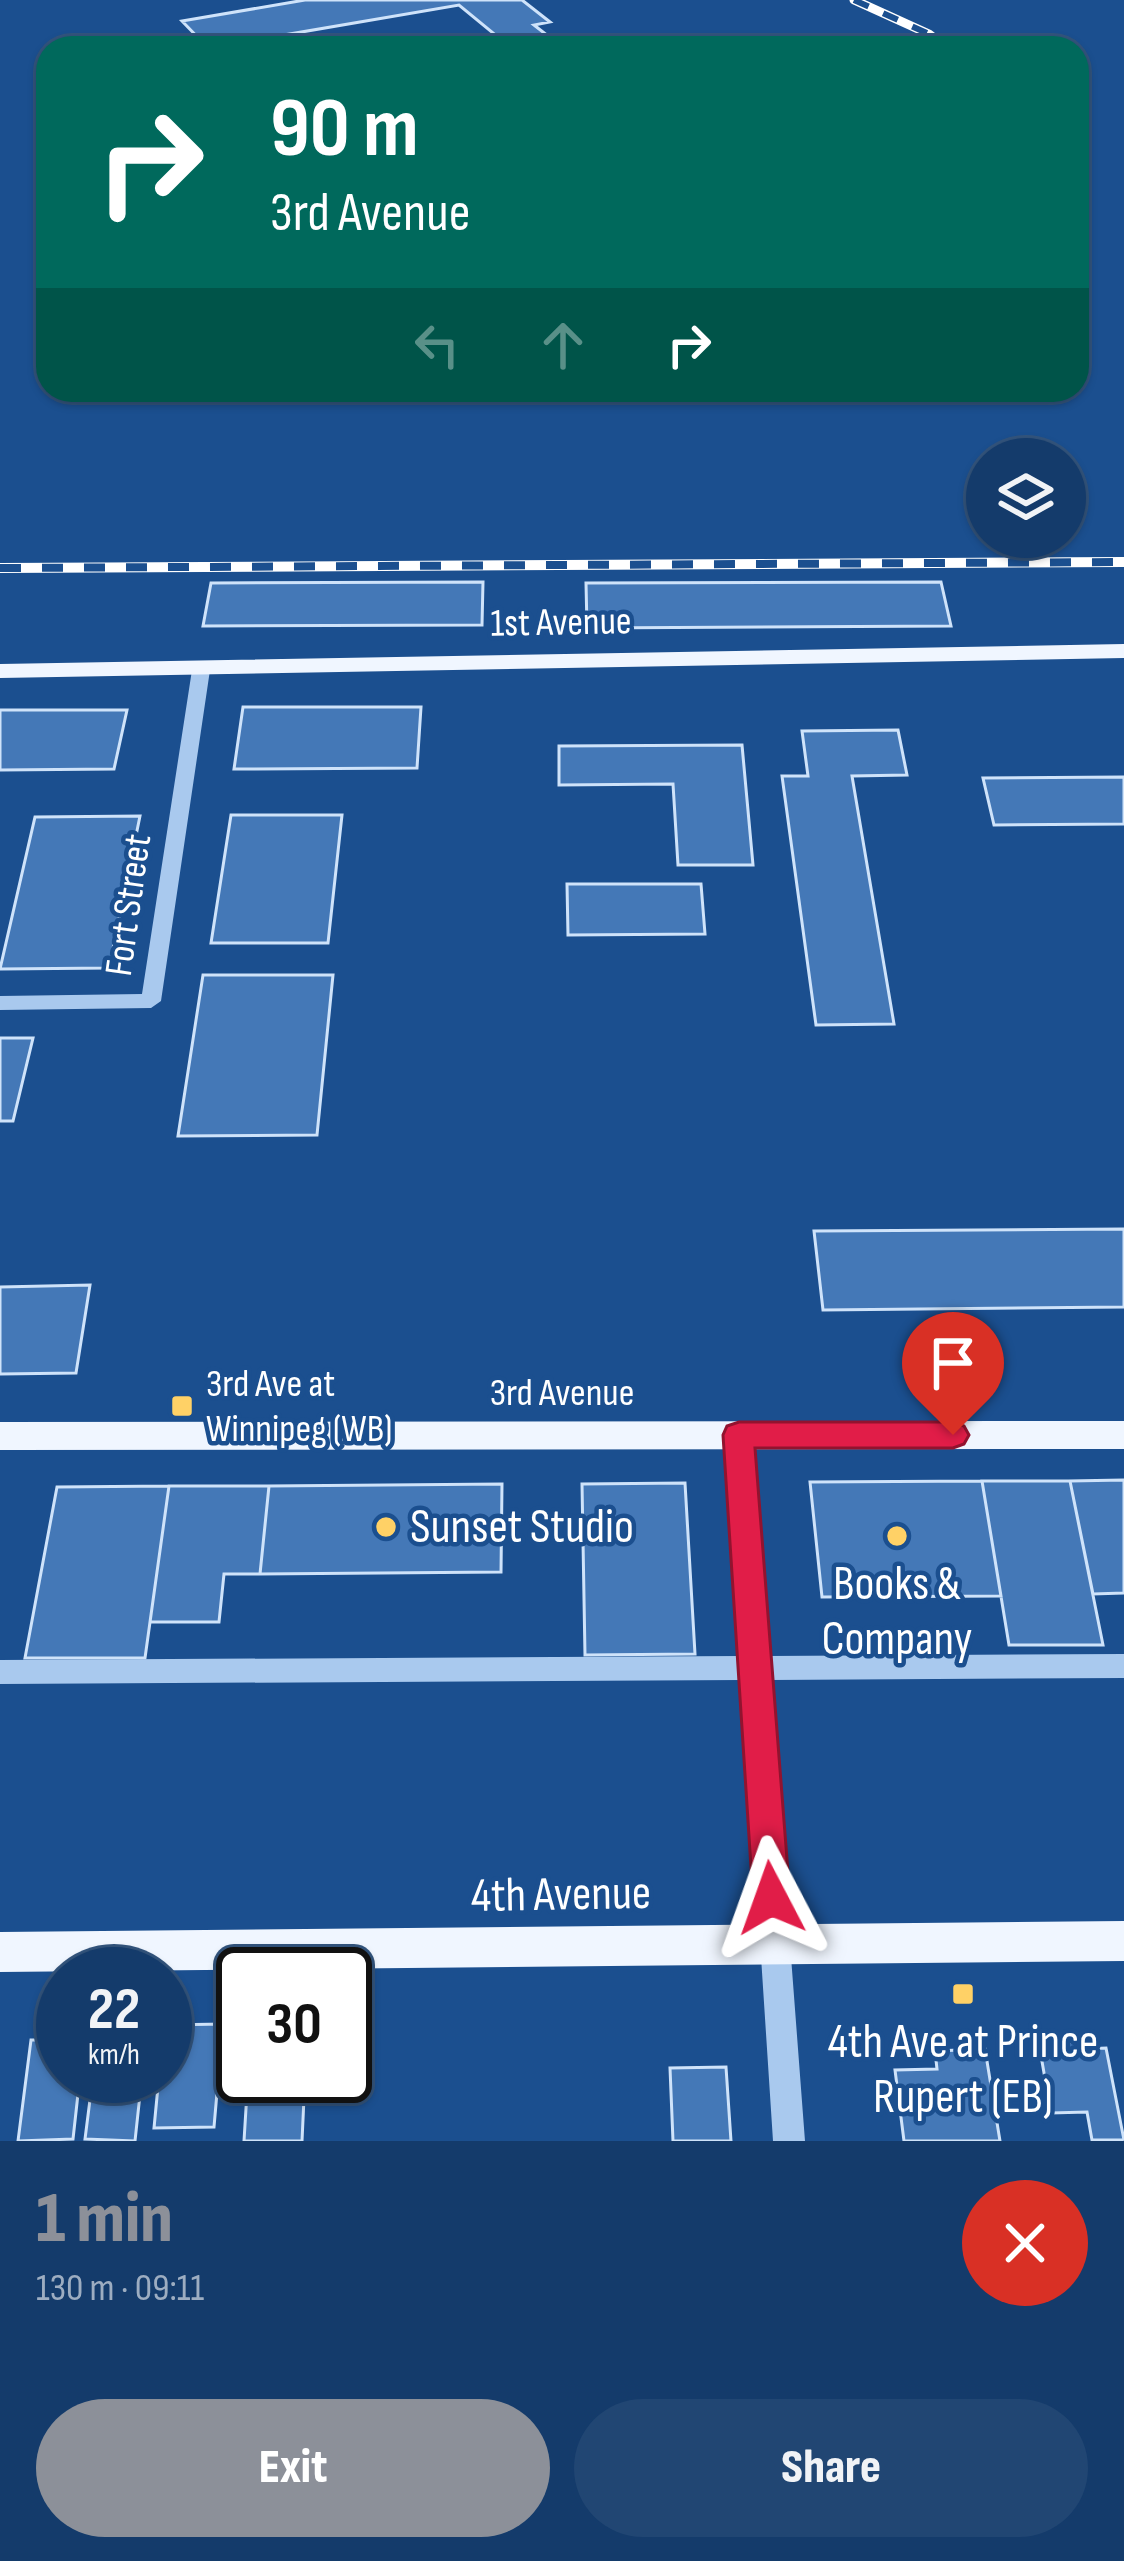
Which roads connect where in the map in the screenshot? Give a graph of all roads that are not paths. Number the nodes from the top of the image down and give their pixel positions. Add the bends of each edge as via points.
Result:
1 (1124, 651) edge
2 (0, 670) edge
3 (201, 670) junction
4 (0, 1003) edge
5 (739, 1435) junction
6 (1124, 1435) edge
7 (0, 1436) edge
8 (1124, 1666) edge
9 (755, 1670) junction
10 (0, 1672) edge
11 (1124, 1941) edge
12 (774, 1943) junction
13 (0, 1952) edge
14 (789, 2141) edge

1 - 3 main road, 1st Avenue
2 - 3 main road, 1st Avenue
3 - 4 street, Fort Street via 151,1001
5 - 6 main road, 3rd Avenue
5 - 7 main road, 3rd Avenue
5 - 9 street
8 - 9 street
9 - 10 street
9 - 12 street
11 - 12 main road, 4th Avenue
12 - 13 main road, 4th Avenue
12 - 14 street

